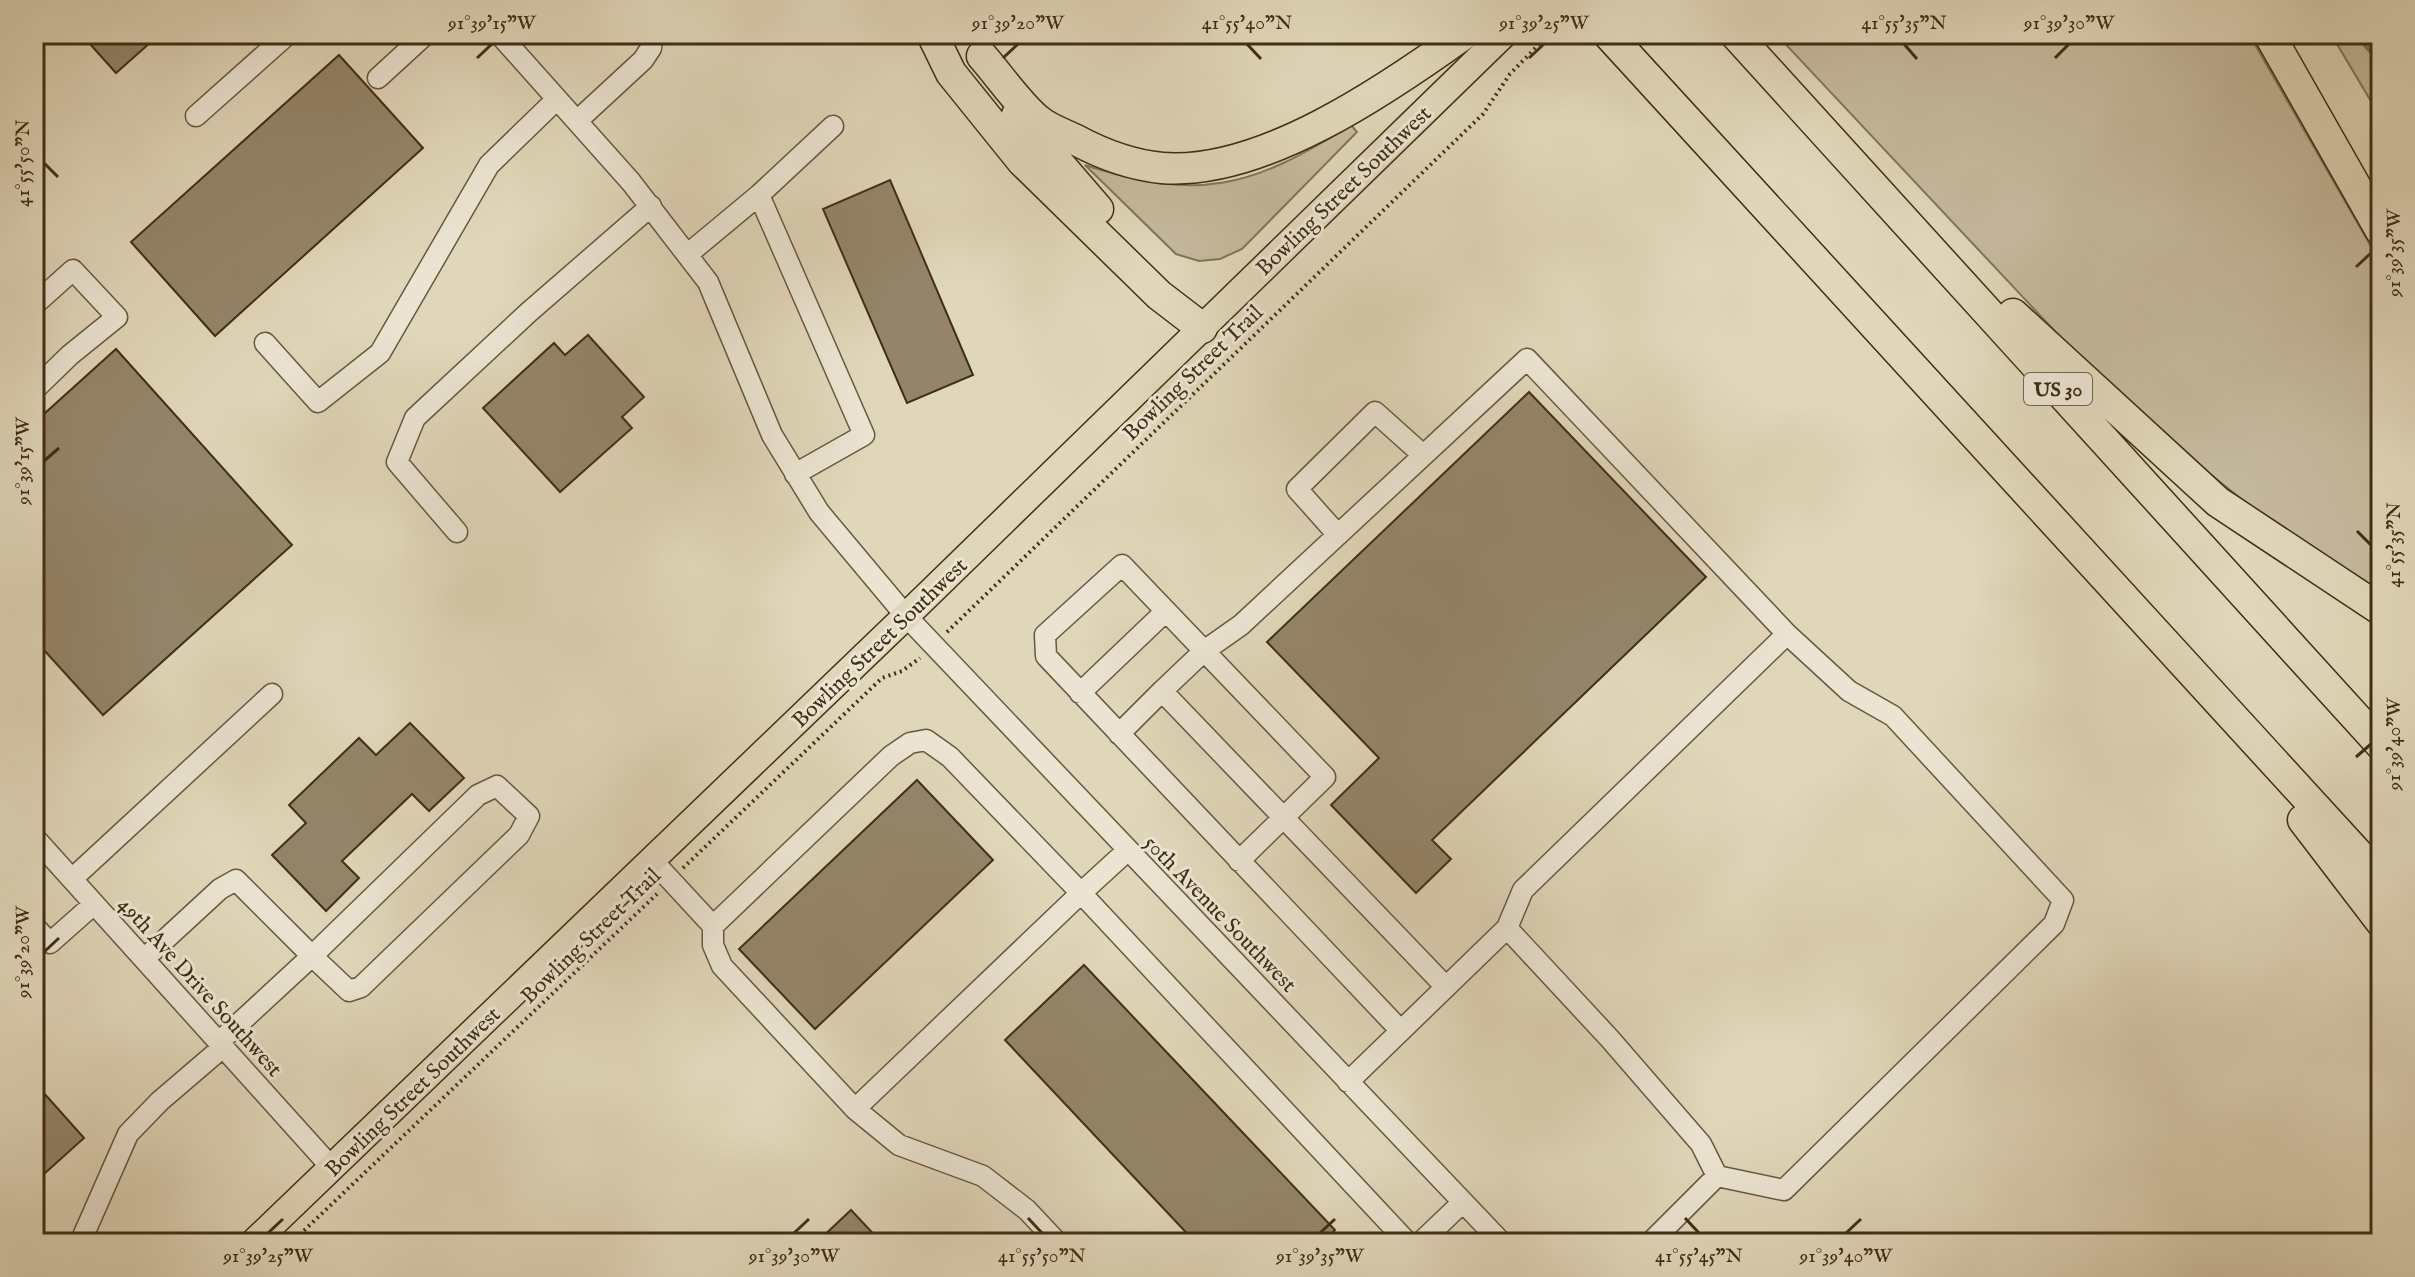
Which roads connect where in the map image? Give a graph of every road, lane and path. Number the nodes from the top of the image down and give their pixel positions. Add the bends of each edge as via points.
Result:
1 (288, 34) edge
2 (426, 34) edge
3 (499, 34) edge
4 (652, 34) edge
5 (932, 34) edge
6 (1464, 34) edge
7 (1549, 34) edge
8 (1608, 34) edge
9 (1738, 34) edge
10 (2269, 34) edge
11 (1503, 36) edge
12 (976, 45) edge
13 (378, 78) dead end
14 (557, 99) junction
15 (196, 116) dead end
16 (577, 121) junction
17 (833, 126) dead end
18 (1874, 186) junction
19 (759, 195) junction
20 (651, 206) junction
21 (2381, 231) edge
22 (688, 254) junction
23 (34, 305) edge
24 (1202, 328) junction
25 (265, 343) dead end
26 (34, 390) edge
27 (1423, 455) junction
28 (795, 474) junction
29 (457, 532) dead end
30 (1338, 535) junction
31 (2381, 610) edge
32 (1166, 611) junction
33 (906, 616) junction
34 (952, 627) dead end
35 (1787, 634) junction
36 (1204, 651) junction
37 (917, 660) dead end
38 (2191, 671) junction
39 (1162, 691) junction
40 (1080, 693) junction
41 (272, 694) dead end
42 (1119, 734) junction
43 (2381, 745) edge
44 (1284, 817) junction
45 (34, 837) edge
46 (1128, 850) junction
47 (652, 860) junction
48 (1239, 861) junction
49 (72, 879) junction
50 (2381, 879) edge
51 (671, 880) junction
52 (1081, 893) junction
53 (94, 904) junction
54 (2381, 922) edge
55 (34, 926) edge
56 (713, 926) junction
57 (1507, 928) junction
58 (312, 956) junction
59 (144, 959) junction
60 (1446, 987) junction
61 (1401, 1031) junction
62 (221, 1044) junction
63 (1348, 1082) junction
64 (855, 1109) junction
65 (332, 1168) junction
66 (1717, 1176) junction
67 (1463, 1202) junction
68 (80, 1243) edge
69 (253, 1243) edge
70 (291, 1243) edge
71 (1058, 1243) edge
72 (1408, 1243) edge
73 (1420, 1243) edge
74 (1502, 1243) edge
75 (1650, 1243) edge

1 - 15 street
2 - 13 street
3 - 14 street, 50th Avenue Southwest
4 - 16 street via 643,60
5 - 24 highway via 951,73 1022,161 1159,295
6 - 12 highway via 1402,77 1289,142 1203,166 1162,168 1096,151 1037,120
7 - 34 path, Bowling Street Trail via 1503,83 1483,114
8 - 38 highway
9 - 18 highway, US 30
10 - 21 highway
11 - 24 main road, Bowling Street Southwest
12 - 24 highway via 1015,112 1076,186 1172,285
14 - 16 street, 50th Avenue Southwest
14 - 25 street via 489,165 380,353 318,402
16 - 20 street, 50th Avenue Southwest
17 - 19 street
18 - 31 highway via 2218,502
18 - 43 highway, US 30
19 - 22 street
19 - 28 street via 864,435
20 - 22 street, 50th Avenue Southwest
20 - 29 street via 415,418 397,462
22 - 28 street, 50th Avenue Southwest via 708,282 772,435
23 - 26 street via 73,270 117,317
24 - 33 main road, Bowling Street Southwest
27 - 30 street
27 - 30 street via 1375,412 1297,489
27 - 35 street via 1527,359
28 - 33 street, 50th Avenue Southwest via 819,512
30 - 36 street via 1241,625
32 - 36 street
32 - 40 street
32 - 40 street via 1122,565 1045,635 1046,656
33 - 46 street, 50th Avenue Southwest
33 - 47 main road, Bowling Street Southwest
35 - 57 street via 1523,890
35 - 66 street via 1849,691 1893,716 2063,900 2054,924 1784,1190
36 - 39 street
36 - 44 street via 1325,777
37 - 51 path, Bowling Street Trail via 882,678
38 - 50 highway
38 - 54 highway
39 - 42 street
39 - 44 street
40 - 42 street
41 - 49 street
42 - 48 street
44 - 48 street
44 - 60 street
45 - 49 street, 49th Ave Drive Southwest
46 - 52 street
46 - 63 street, 50th Avenue Southwest
47 - 51 street
47 - 65 main road, Bowling Street Southwest
48 - 61 street
49 - 53 street, 49th Ave Drive Southwest
51 - 56 street
51 - 70 path, Bowling Street Trail
52 - 56 street via 950,757 926,740 891,756
52 - 64 street
52 - 72 street
53 - 55 street via 50,943
53 - 59 street, 49th Ave Drive Southwest
56 - 64 street via 713,945 722,966
57 - 60 street
57 - 66 street via 1701,1144
58 - 58 street via 349,991 361,987 519,835 529,816 497,786 478,795
58 - 59 street via 236,880
58 - 62 street
59 - 62 street, 49th Ave Drive Southwest
60 - 61 street
61 - 63 street
62 - 65 street, 49th Ave Drive Southwest
62 - 68 street via 128,1134
63 - 67 street, 50th Avenue Southwest
64 - 71 street via 899,1145 983,1176
65 - 69 main road, Bowling Street Southwest
66 - 75 street
67 - 73 street
67 - 74 street, 50th Avenue Southwest

